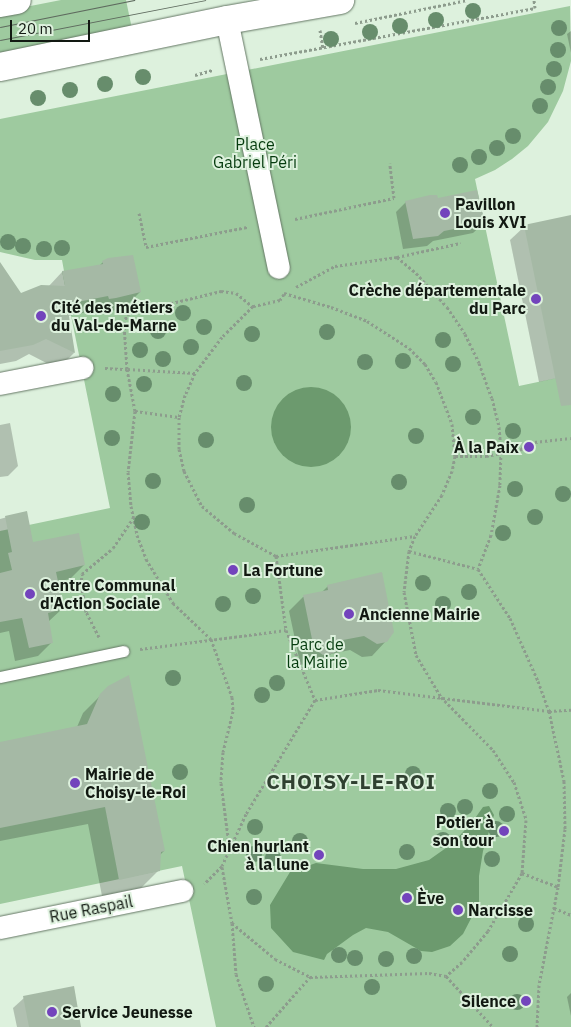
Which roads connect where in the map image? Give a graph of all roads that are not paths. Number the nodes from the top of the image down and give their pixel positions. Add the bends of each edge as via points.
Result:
1 (16, 0) edge
2 (340, 0) edge
3 (0, 3) edge
4 (266, 7) edge
5 (225, 10) edge
6 (0, 67) edge
7 (279, 268) dead end
8 (82, 368) dead end
9 (0, 384) edge
10 (123, 651) road end
11 (0, 677) edge
12 (182, 891) road end
13 (0, 928) edge

1 - 3 main road
2 - 4 main road
4 - 5 main road
5 - 6 main road
5 - 7 street
8 - 9 street
10 - 11 lane
12 - 13 street, Rue Raspail

